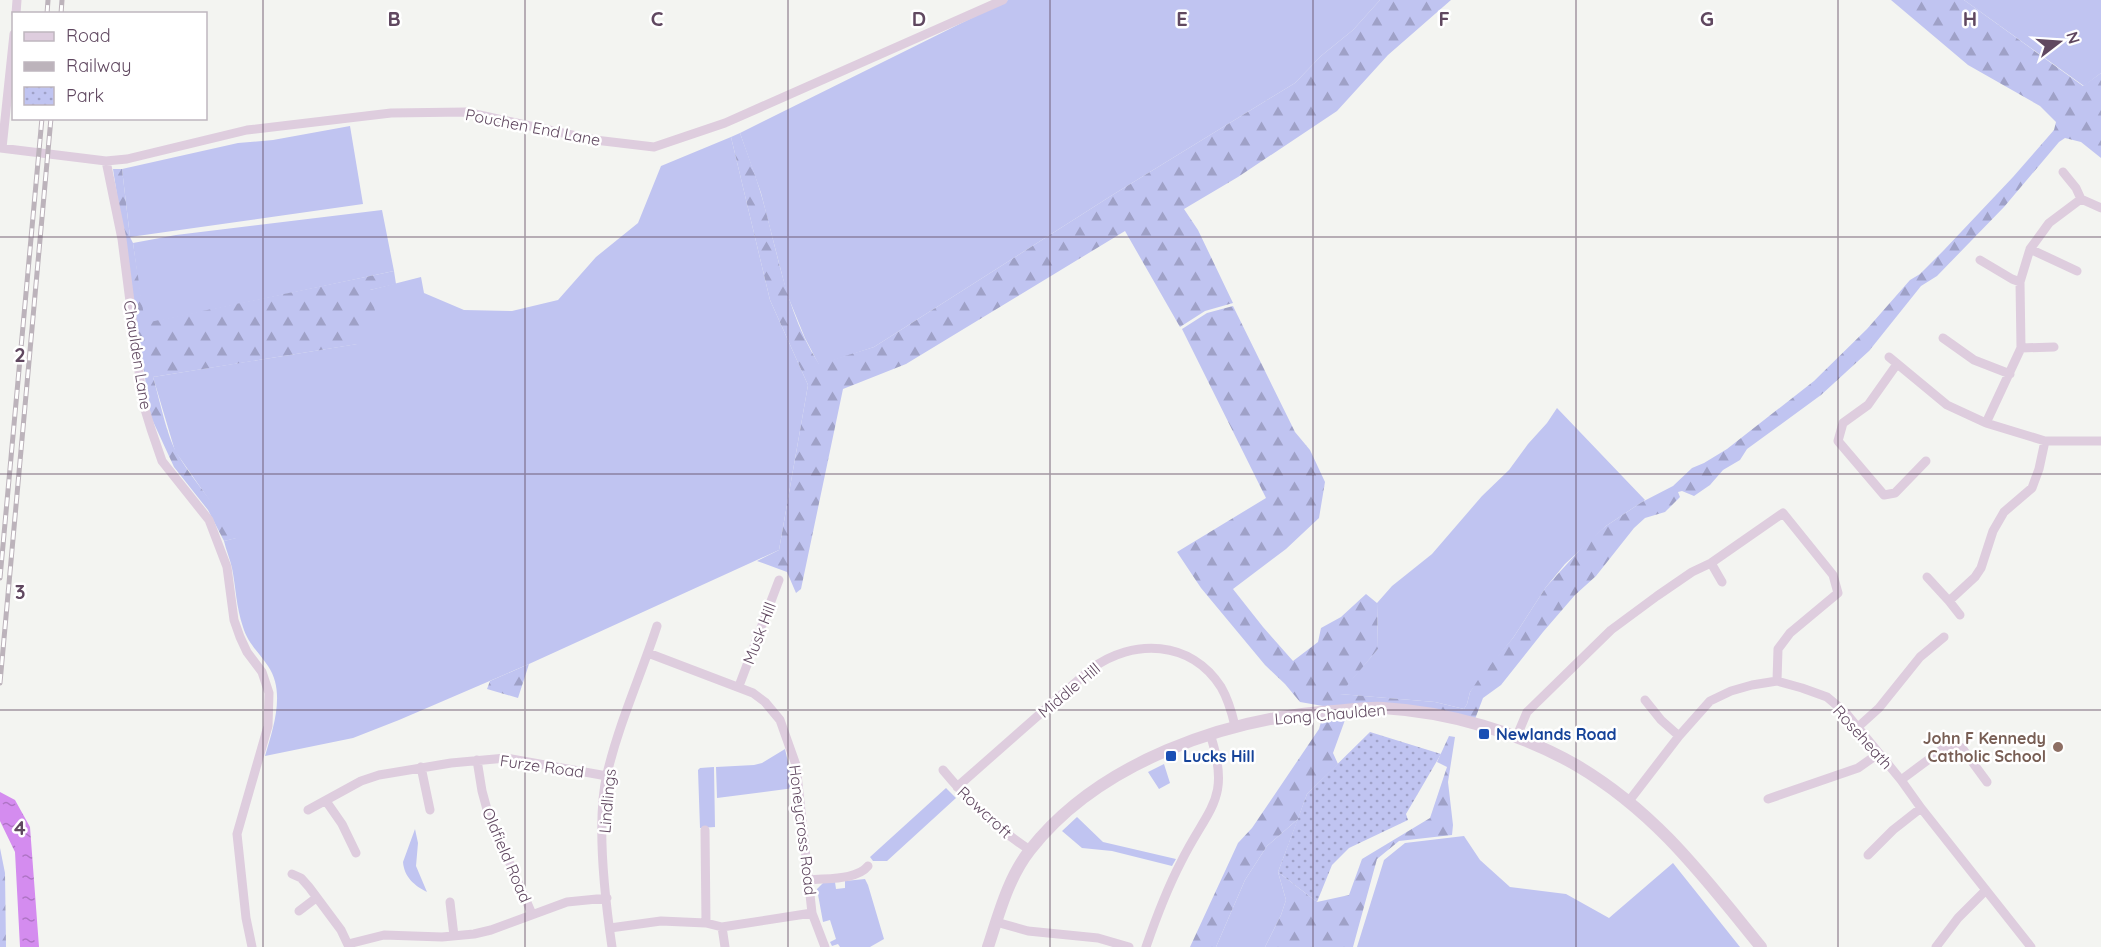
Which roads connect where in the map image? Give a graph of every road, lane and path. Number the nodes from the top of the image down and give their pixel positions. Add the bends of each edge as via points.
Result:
1 (1003, 0) edge
2 (12, 52) edge
3 (1, 148) edge
4 (106, 161) junction
5 (2063, 172) dead end
6 (2081, 199) junction
7 (2101, 208) edge
8 (2030, 249) junction
9 (1980, 260) dead end
10 (2076, 271) dead end
11 (2020, 282) junction
12 (1943, 338) dead end
13 (2054, 347) dead end
14 (2021, 348) junction
15 (1889, 357) dead end
16 (1898, 364) junction
17 (2010, 374) junction
18 (1986, 423) junction
19 (2045, 441) junction
20 (2101, 441) edge
21 (1926, 461) dead end
22 (1711, 563) junction
23 (1927, 577) dead end
24 (778, 580) dead end
25 (1722, 582) dead end
26 (1949, 601) junction
27 (1960, 615) dead end
28 (657, 626) dead end
29 (1944, 637) dead end
30 (648, 653) junction
31 (1777, 681) junction
32 (739, 686) junction
33 (1645, 700) dead end
34 (1235, 726) junction
35 (1858, 727) junction
36 (1210, 734) junction
37 (1679, 736) junction
38 (1516, 738) junction
39 (1878, 754) junction
40 (477, 760) junction
41 (421, 767) junction
42 (943, 770) dead end
43 (607, 776) junction
44 (1901, 780) junction
45 (1988, 782) dead end
46 (957, 787) junction
47 (1768, 799) dead end
48 (326, 801) junction
49 (1629, 801) junction
50 (1921, 808) junction
51 (308, 810) dead end
52 (430, 810) dead end
53 (705, 830) dead end
54 (1030, 850) junction
55 (356, 853) dead end
56 (1868, 855) dead end
57 (868, 866) dead end
58 (292, 874) dead end
59 (810, 880) junction
60 (1986, 890) junction
61 (316, 898) junction
62 (607, 898) junction
63 (450, 902) dead end
64 (300, 911) dead end
65 (812, 913) junction
66 (532, 914) junction
67 (996, 922) junction
68 (706, 923) junction
69 (722, 927) junction
70 (610, 928) junction
71 (454, 936) junction
72 (349, 946) edge
73 (252, 947) edge
74 (612, 947) edge
75 (725, 947) edge
76 (825, 947) edge
77 (988, 947) edge
78 (1129, 947) edge
79 (1146, 947) edge
80 (1761, 947) edge
81 (1936, 947) edge
82 (2031, 947) edge

1 - 4 street, Pouchen End Lane via 725,123 654,147 595,140 466,112 391,113 247,130
2 - 3 street
3 - 4 street, Pouchen End Lane
4 - 73 street, Chaulden Lane via 122,239 143,403 162,460 209,520 227,567 234,620 269,693 268,726 237,834
5 - 6 street
6 - 7 street
6 - 8 street via 2049,223
8 - 10 street
8 - 11 street
9 - 11 street
11 - 14 street
12 - 17 street via 1974,360
13 - 14 street
14 - 17 street
15 - 16 street
16 - 18 street via 1947,405
16 - 21 street via 1869,405 1843,423 1838,441 1884,495 1895,493
17 - 18 street
18 - 19 street
19 - 20 street
19 - 26 street via 2031,488 2004,512 1981,568
22 - 25 street
22 - 31 street via 1783,513 1833,575 1838,593 1790,633 1778,649
22 - 38 street via 1692,572 1611,630 1527,712
23 - 26 street
24 - 32 street, Musk Hill
26 - 27 street
28 - 30 street, Lindlings
29 - 35 street via 1920,657 1879,708
30 - 32 street, Honeycross Road
30 - 43 street, Lindlings
31 - 35 street, Roseheath via 1827,697
31 - 37 street, Roseheath via 1731,691 1710,702
32 - 59 street, Honeycross Road via 765,702 785,731 796,765
33 - 37 street
34 - 36 street, Long Chaulden
34 - 38 street, Long Chaulden via 1310,713 1380,708 1452,718
34 - 46 street, Middle Hill via 1222,689 1203,666 1173,651 1144,647 1129,650 1091,669
35 - 39 street, Roseheath
36 - 54 street, Long Chaulden via 1132,768 1094,791 1052,824
36 - 79 street via 1219,765 1216,801 1173,879
37 - 49 street, Roseheath
38 - 49 street, Long Chaulden via 1576,765
39 - 44 street, Roseheath
39 - 47 street via 1858,768
40 - 41 street, Furze Road
40 - 43 street, Furze Road via 506,758
40 - 66 street, Oldfield Road via 488,813
41 - 48 street, Furze Road via 361,781
41 - 52 street
42 - 46 street, Rowcroft
43 - 62 street, Lindlings via 603,831
44 - 45 street via 1952,744 1962,748
44 - 50 street, Roseheath
46 - 54 street, Rowcroft
48 - 51 street, Furze Road
48 - 55 street
49 - 80 street, Long Chaulden via 1686,854
50 - 56 street
50 - 60 street, Roseheath
53 - 68 street
54 - 67 street, Long Chaulden via 1013,878
57 - 59 street via 851,875
58 - 61 street via 301,878
59 - 65 street, Honeycross Road
60 - 81 street
60 - 82 street, Roseheath
61 - 64 street
61 - 72 street
62 - 66 street via 567,902
62 - 70 street, Lindlings
63 - 71 street
65 - 69 street
65 - 76 street, Honeycross Road
66 - 71 street via 491,930
67 - 77 street, Long Chaulden
67 - 78 street via 1028,931 1098,938
68 - 69 street
68 - 70 street via 662,921
69 - 75 street
70 - 74 street, Lindlings
71 - 72 street via 384,934

